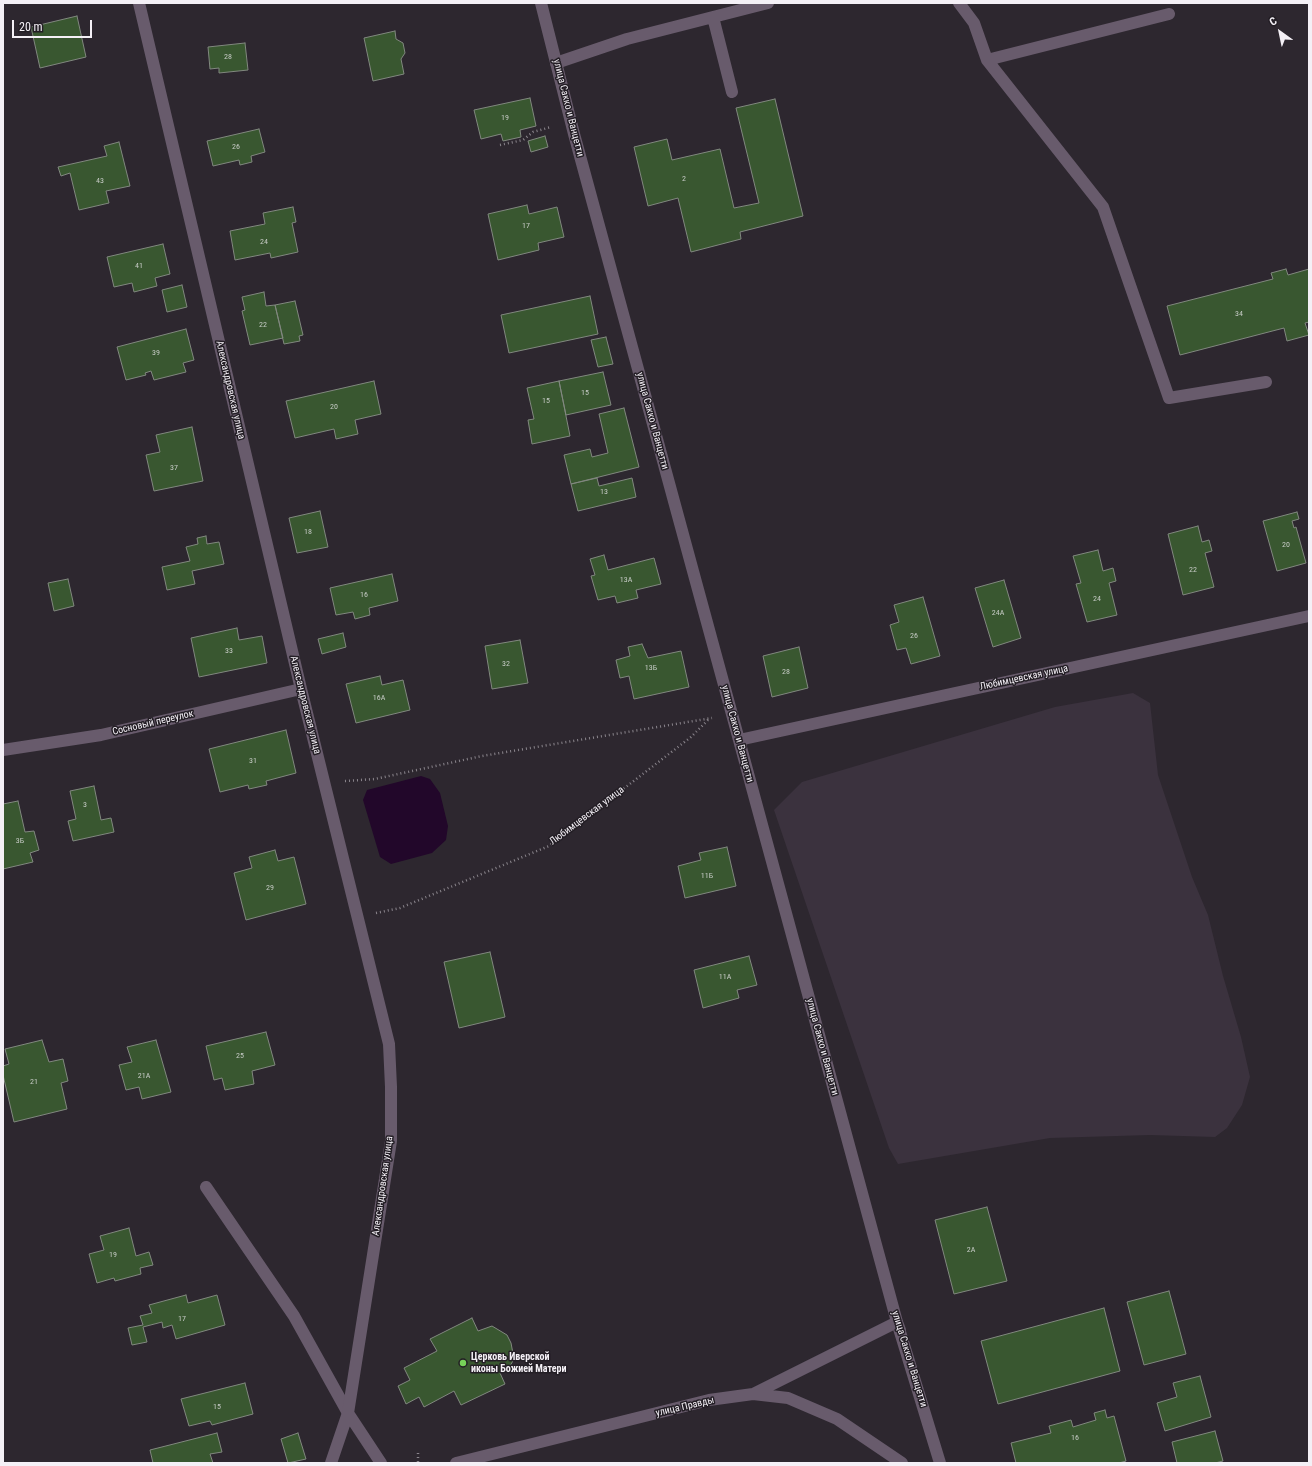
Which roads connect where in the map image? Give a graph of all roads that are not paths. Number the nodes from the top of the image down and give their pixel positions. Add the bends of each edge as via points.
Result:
1 (139, 3) edge
2 (541, 3) edge
3 (768, 3) edge
4 (959, 3) edge
5 (1169, 14) dead end
6 (713, 17) junction
7 (987, 60) junction
8 (556, 63) junction
9 (732, 92) dead end
10 (1266, 382) dead end
11 (1309, 616) edge
12 (301, 689) junction
13 (738, 740) junction
14 (3, 750) edge
15 (206, 1187) dead end
16 (897, 1322) junction
17 (753, 1394) junction
18 (348, 1413) junction
19 (331, 1463) edge
20 (381, 1463) edge
21 (456, 1463) edge
22 (902, 1463) edge
23 (940, 1463) edge

1 - 12 street, Александровская улица
2 - 8 street, улица Сакко и Ванцетти
3 - 6 street
4 - 7 street via 974,23
5 - 7 street
6 - 8 street via 627,39
6 - 9 street
7 - 10 street via 1103,207 1169,398
8 - 13 street, улица Сакко и Ванцетти
11 - 13 street, Любимцевская улица
12 - 14 street, Сосновый переулок via 101,735
12 - 18 street, Александровская улица via 389,1044 392,1087 391,1141
13 - 16 street, улица Сакко и Ванцетти
15 - 18 street via 294,1316
16 - 17 street
16 - 23 street, улица Сакко и Ванцетти
17 - 21 street, улица Правды via 709,1400
17 - 22 street, улица Правды via 788,1398 837,1419
18 - 19 street, Александровская улица
18 - 20 street

